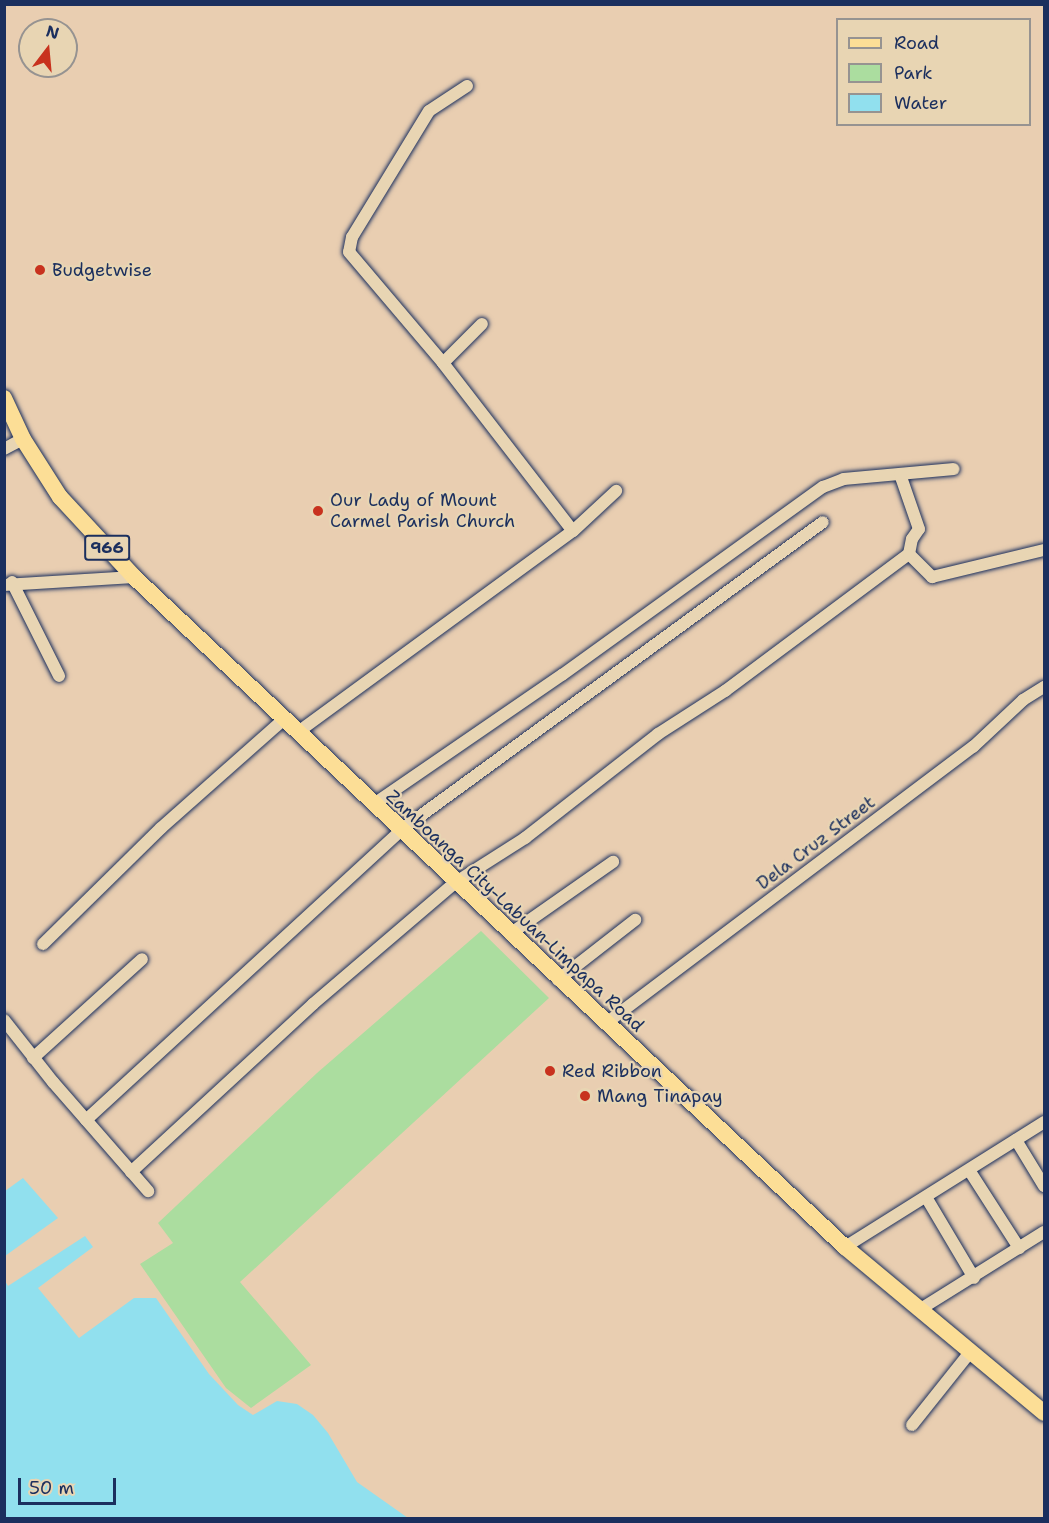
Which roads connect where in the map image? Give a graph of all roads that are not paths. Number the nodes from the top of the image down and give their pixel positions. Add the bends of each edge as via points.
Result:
1 (467, 86) dead end
2 (482, 324) dead end
3 (442, 363) junction
4 (4, 398) edge
5 (23, 439) junction
6 (4, 449) edge
7 (954, 469) dead end
8 (900, 474) junction
9 (616, 491) dead end
10 (823, 522) dead end
11 (573, 531) junction
12 (1044, 549) edge
13 (909, 554) junction
14 (134, 577) junction
15 (8, 583) edge
16 (59, 676) dead end
17 (1044, 687) edge
18 (284, 719) junction
19 (298, 732) junction
20 (374, 804) junction
21 (401, 830) junction
22 (614, 862) dead end
23 (456, 882) junction
24 (635, 920) dead end
25 (510, 934) junction
26 (43, 944) dead end
27 (142, 959) dead end
28 (558, 980) junction
29 (4, 1020) edge
30 (605, 1024) junction
31 (33, 1058) junction
32 (86, 1120) junction
33 (1044, 1122) edge
34 (1016, 1140) junction
35 (969, 1170) junction
36 (131, 1172) junction
37 (1044, 1186) edge
38 (148, 1191) dead end
39 (926, 1197) junction
40 (1044, 1232) edge
41 (845, 1248) junction
42 (1019, 1248) junction
43 (975, 1278) junction
44 (920, 1310) junction
45 (971, 1351) junction
46 (1044, 1413) edge
47 (912, 1425) dead end

1 - 3 street via 429,111 349,248 355,261
2 - 3 street
3 - 11 street
4 - 5 main road, Zamboanga City-Labuan-Limpapa Road / 966
5 - 6 street
5 - 14 main road, Zamboanga City-Labuan-Limpapa Road / 966 via 60,497
7 - 8 street
8 - 13 street via 919,525
8 - 20 street via 844,479 823,487 562,675
9 - 11 street
10 - 21 street
11 - 19 street
12 - 13 street via 932,577
13 - 23 street via 725,691 658,734 525,838
14 - 15 street
14 - 18 main road, Zamboanga City-Labuan-Limpapa Road / 966
15 - 16 street
17 - 30 street, Dela Cruz Street via 1023,700 929,780
18 - 19 main road, Zamboanga City-Labuan-Limpapa Road / 966
18 - 26 street via 161,828
19 - 20 main road, Zamboanga City-Labuan-Limpapa Road / 966
20 - 21 main road, Zamboanga City-Labuan-Limpapa Road / 966
21 - 23 main road, Zamboanga City-Labuan-Limpapa Road / 966
21 - 32 street
22 - 25 street
23 - 25 main road, Zamboanga City-Labuan-Limpapa Road / 966
23 - 36 street via 313,1004
24 - 28 street
25 - 28 main road, Zamboanga City-Labuan-Limpapa Road / 966
27 - 31 street
28 - 30 main road, Zamboanga City-Labuan-Limpapa Road / 966
29 - 31 street
30 - 41 main road, Zamboanga City-Labuan-Limpapa Road / 966
31 - 32 street
32 - 36 street
33 - 34 street
34 - 35 street
34 - 37 street
35 - 39 street
35 - 42 street
36 - 38 street
39 - 41 street
39 - 43 street
40 - 42 street
41 - 44 main road, Zamboanga City-Labuan-Limpapa Road / 966
42 - 43 street
43 - 44 street
44 - 45 main road, Zamboanga City-Labuan-Limpapa Road / 966
45 - 46 main road, Zamboanga City-Labuan-Limpapa Road / 966
45 - 47 street

